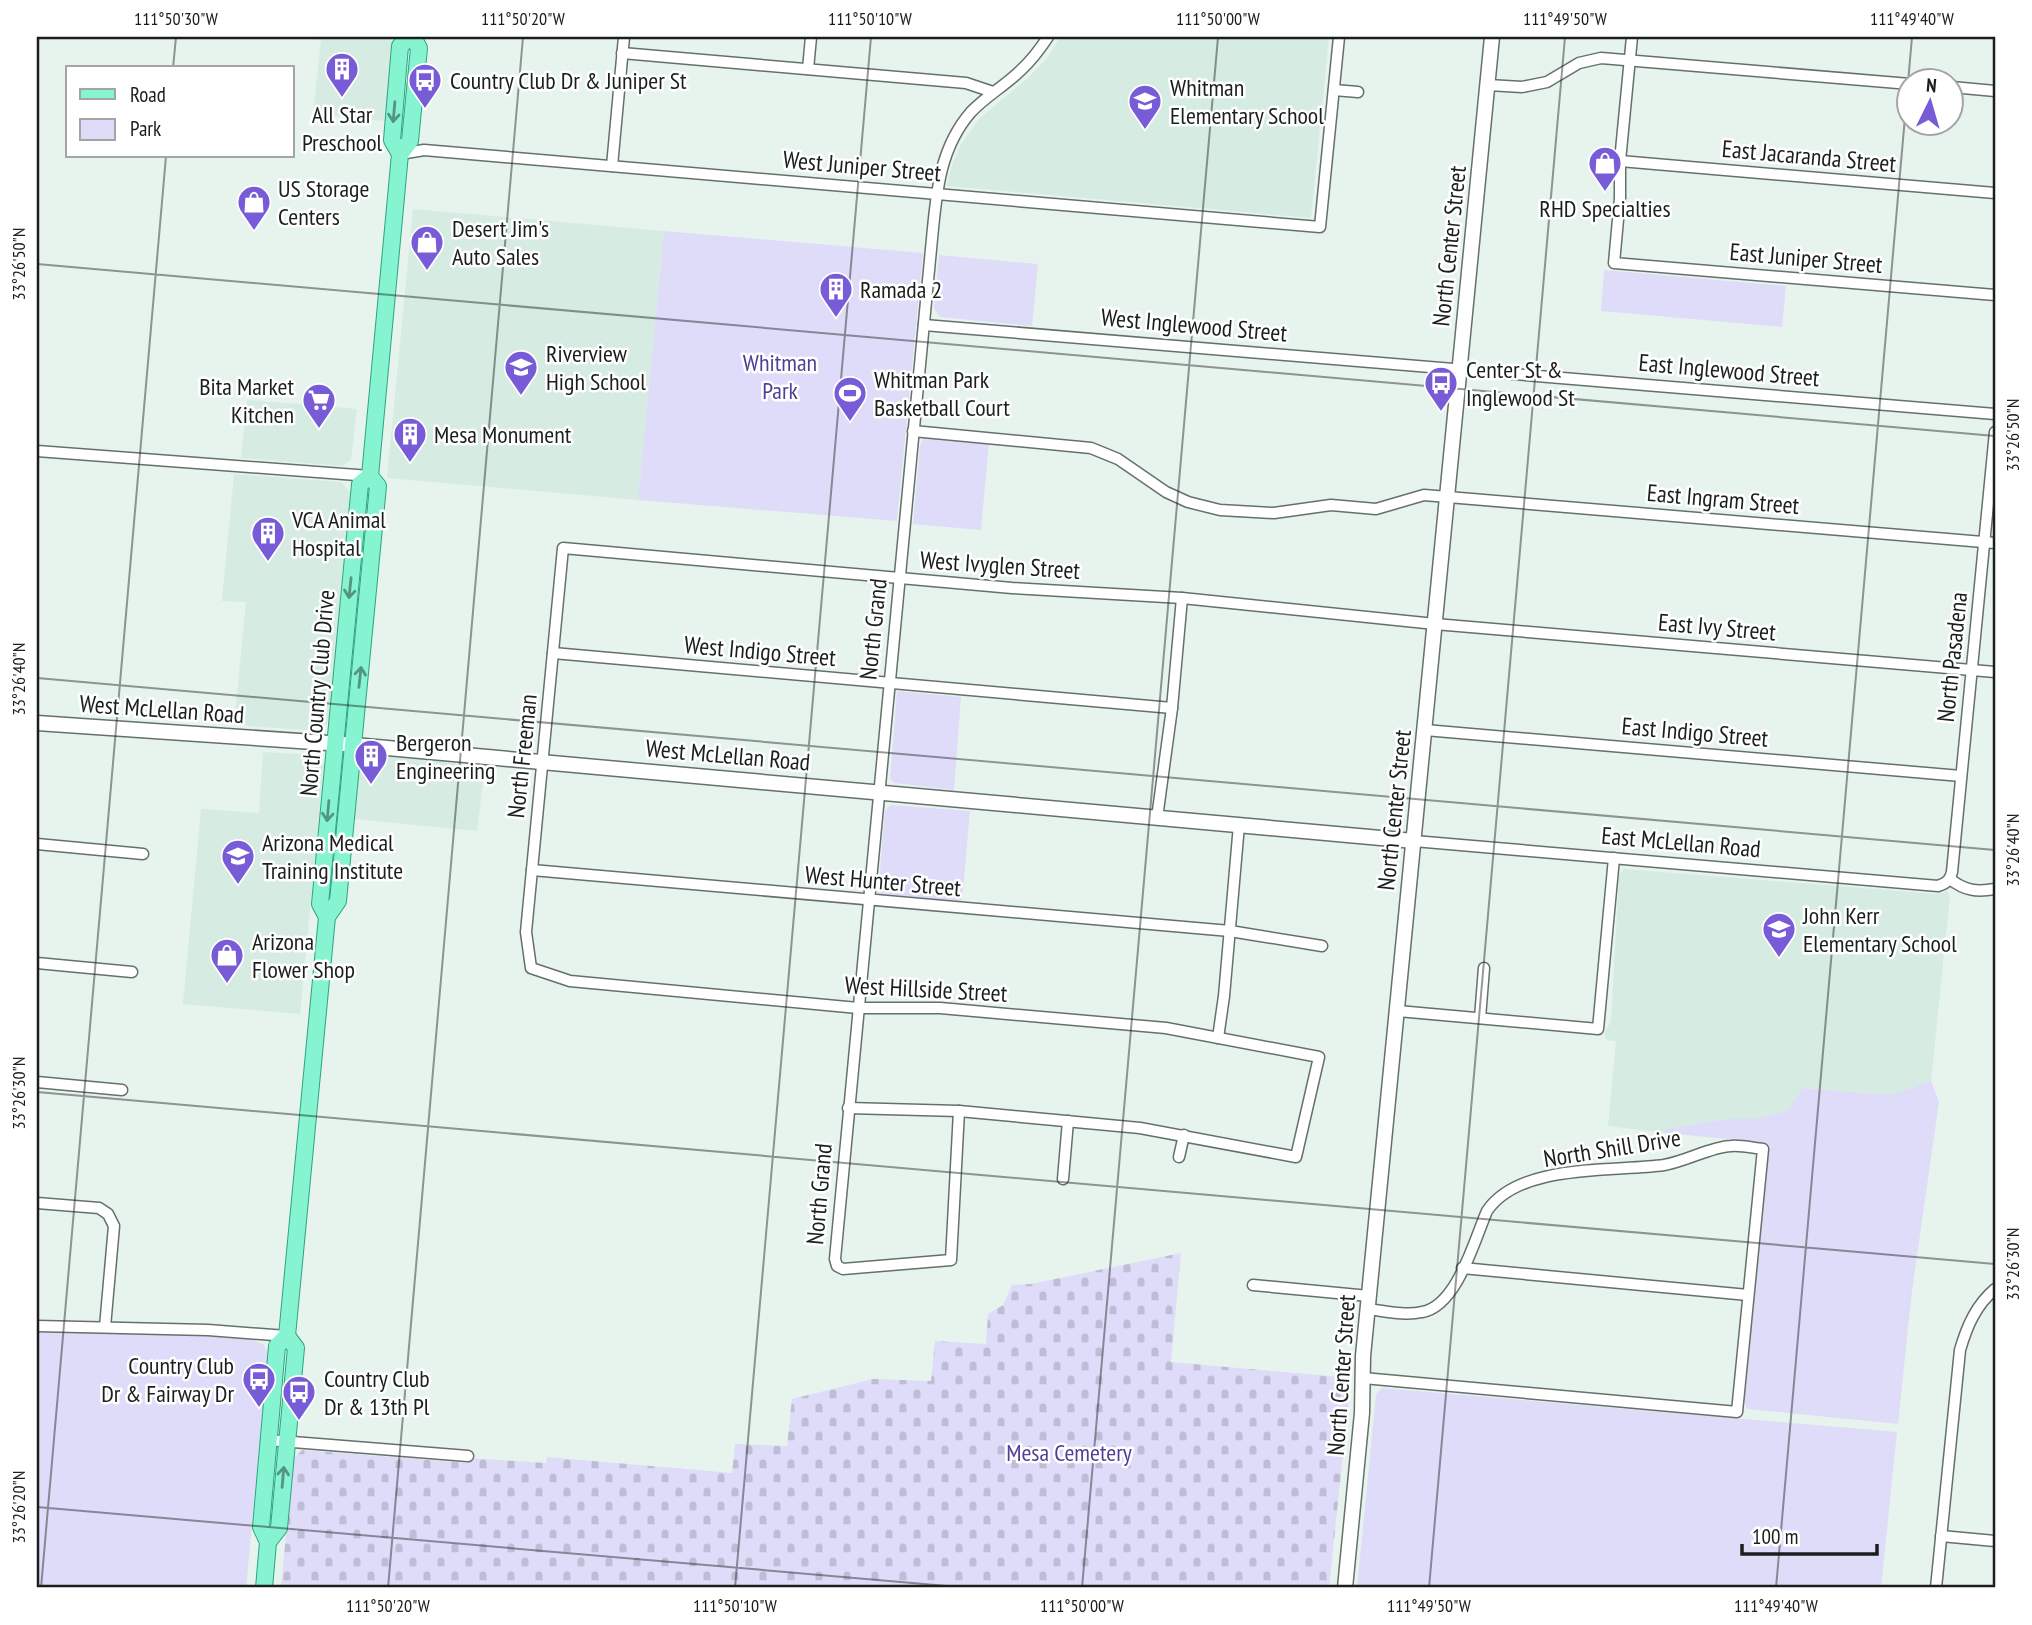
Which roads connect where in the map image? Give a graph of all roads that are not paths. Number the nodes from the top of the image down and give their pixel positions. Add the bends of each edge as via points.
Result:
1 (411, 37) edge
2 (624, 37) edge
3 (811, 37) edge
4 (1048, 37) edge
5 (1339, 37) edge
6 (1492, 37) edge
7 (1632, 37) edge
8 (622, 53) junction
9 (1630, 60) junction
10 (808, 69) junction
11 (1896, 83) edge
12 (1488, 85) junction
13 (1966, 88) edge
14 (1334, 90) junction
15 (1995, 91) edge
16 (993, 92) junction
17 (1358, 92) dead end
18 (400, 154) junction
19 (1620, 161) junction
20 (612, 166) junction
21 (1995, 193) edge
22 (937, 194) junction
23 (1995, 295) edge
24 (924, 325) junction
25 (1460, 368) junction
26 (1995, 414) edge
27 (914, 431) junction
28 (1995, 432) edge
29 (37, 451) edge
30 (370, 476) junction
31 (1448, 497) junction
32 (1990, 542) edge
33 (563, 548) joint
34 (899, 578) junction
35 (1181, 598) junction
36 (1435, 624) junction
37 (554, 653) junction
38 (1971, 670) junction
39 (1995, 672) edge
40 (889, 683) junction
41 (1171, 708) junction
42 (37, 723) edge
43 (1425, 730) junction
44 (334, 743) junction
45 (353, 745) junction
46 (542, 762) junction
47 (1961, 775) junction
48 (878, 791) junction
49 (1157, 818) junction
50 (1240, 825) junction
51 (1414, 841) junction
52 (37, 844) edge
53 (143, 854) dead end
54 (1614, 858) junction
55 (532, 870) junction
56 (1948, 881) junction
57 (1995, 889) edge
58 (868, 901) junction
59 (327, 916) junction
60 (1230, 932) junction
61 (1322, 946) dead end
62 (37, 963) edge
63 (531, 968) joint
64 (1485, 968) dead end
65 (132, 972) dead end
66 (858, 1008) junction
67 (1398, 1011) junction
68 (1480, 1018) junction
69 (1218, 1038) junction
70 (37, 1082) edge
71 (122, 1090) dead end
72 (848, 1108) junction
73 (959, 1111) junction
74 (1068, 1121) junction
75 (1184, 1135) junction
76 (1179, 1157) dead end
77 (1063, 1179) dead end
78 (37, 1203) edge
79 (1462, 1268) junction
80 (1253, 1284) dead end
81 (1995, 1289) edge
82 (1748, 1295) junction
83 (1368, 1303) junction
84 (37, 1326) edge
85 (105, 1327) junction
86 (287, 1336) junction
87 (1363, 1378) junction
88 (268, 1440) junction
89 (287, 1441) junction
90 (468, 1457) dead end
91 (1941, 1536) junction
92 (1995, 1541) edge
93 (268, 1542) junction
94 (264, 1588) edge
95 (1345, 1588) edge
96 (1936, 1588) edge

1 - 18 main road, North Country Club Drive via 401,46 392,139
2 - 8 street
3 - 10 street
4 - 16 street, North Grand via 1020,71
5 - 14 street
6 - 12 street, North Center Street
7 - 9 street
8 - 10 street
8 - 20 street
9 - 11 street
9 - 12 street via 1601,58 1579,63 1547,82 1522,87
9 - 19 street
10 - 16 street via 966,83
12 - 25 street, North Center Street
13 - 15 street
14 - 17 street
14 - 22 street, West Juniper Street via 1320,227
16 - 22 street, North Grand via 954,136 941,166
18 - 20 street, West Juniper Street via 424,149
18 - 30 main road, North Country Club Drive
19 - 21 street, East Jacaranda Street
19 - 23 street, East Juniper Street via 1614,263
20 - 22 street, West Juniper Street
22 - 24 street, North Grand
24 - 25 street, West Inglewood Street
24 - 27 street, North Grand
25 - 26 street, East Inglewood Street
25 - 31 street, North Center Street
27 - 31 street, East Ingram Street via 1080,446 1118,460 1166,492 1220,510 1274,513 1322,505 1376,509 1424,495
27 - 34 street, North Grand
28 - 32 street, North Pasadena
29 - 30 street
30 -> 44 main road, North Country Club Drive via 359,484
45 -> 30 main road, North Country Club Drive via 379,486
31 - 32 street, East Ingram Street
31 - 36 street, North Center Street
32 - 38 street, North Pasadena
33 - 34 street, West Ivyglen Street
33 - 37 street, North Freeman
34 - 35 street, West Ivyglen Street
34 - 40 street, North Grand
35 - 36 street, West Ivyglen Street
35 - 41 street
36 - 38 street, East Ivy Street
36 - 43 street, North Center Street
37 - 40 street, West Indigo Street
37 - 46 street, North Freeman
38 - 39 street, East Ivy Street
38 - 47 street, North Pasadena
40 - 41 street, West Indigo Street
40 - 48 street, North Grand
41 - 49 street
42 - 44 street, West McLellan Road
43 - 47 street, East Indigo Street
43 - 51 street, North Center Street
44 - 45 street, West McLellan Road
44 -> 59 main road, North Country Club Drive via 320,904
45 - 46 street, West McLellan Road
45 - 59 main road, North Country Club Drive via 338,901
46 - 48 street, West McLellan Road
46 - 55 street, North Freeman
47 - 56 street, North Pasadena
48 - 49 street, West McLellan Road
48 - 58 street, North Grand
49 - 50 street, West McLellan Road
50 - 51 street, West McLellan Road
50 - 60 street
51 - 54 street, East McLellan Road
51 - 67 street, North Center Street
52 - 53 street
54 - 56 street, East McLellan Road via 1938,886
54 - 68 street via 1598,1029
55 - 58 street, West Hunter Street
55 - 63 street, North Freeman via 526,932
56 - 57 street, East McLellan Road via 1972,891
58 - 60 street, West Hunter Street
58 - 66 street, North Grand
59 - 86 main road, North Country Club Drive
60 - 61 street, West Hunter Street
60 - 69 street
62 - 65 street
63 - 66 street, West Hillside Street via 570,981
64 - 68 street
66 - 69 street, West Hillside Street via 940,1008 1166,1028
66 - 72 street, North Grand
67 - 68 street
67 - 83 street, North Center Street
69 - 75 street, West Hillside Street via 1320,1057 1296,1157
70 - 71 street
72 - 73 street
72 - 73 street, North Grand via 835,1259 843,1269 951,1260
73 - 74 street
74 - 75 street
74 - 77 street
75 - 76 street
78 - 85 street via 99,1208 108,1214 114,1226
79 - 82 street
79 - 82 street, North Shill Drive via 1494,1200 1520,1185 1579,1170 1662,1165 1731,1146 1763,1149
79 - 83 street, North Shill Drive via 1441,1304 1424,1312
80 - 83 street, North Shill Drive
81 - 91 street via 1977,1309 1960,1350
82 - 87 street via 1737,1412
83 - 87 street, North Center Street
84 - 85 street
85 - 86 street
86 - 88 main road, North Country Club Drive via 277,1346
86 - 89 main road, North Country Club Drive via 296,1348
87 - 95 street, North Center Street
88 - 89 street
88 - 93 main road, North Country Club Drive via 261,1527
89 - 90 street
93 -> 89 main road, North Country Club Drive via 279,1528
91 - 92 street
91 - 96 street
93 - 94 main road, North Country Club Drive

